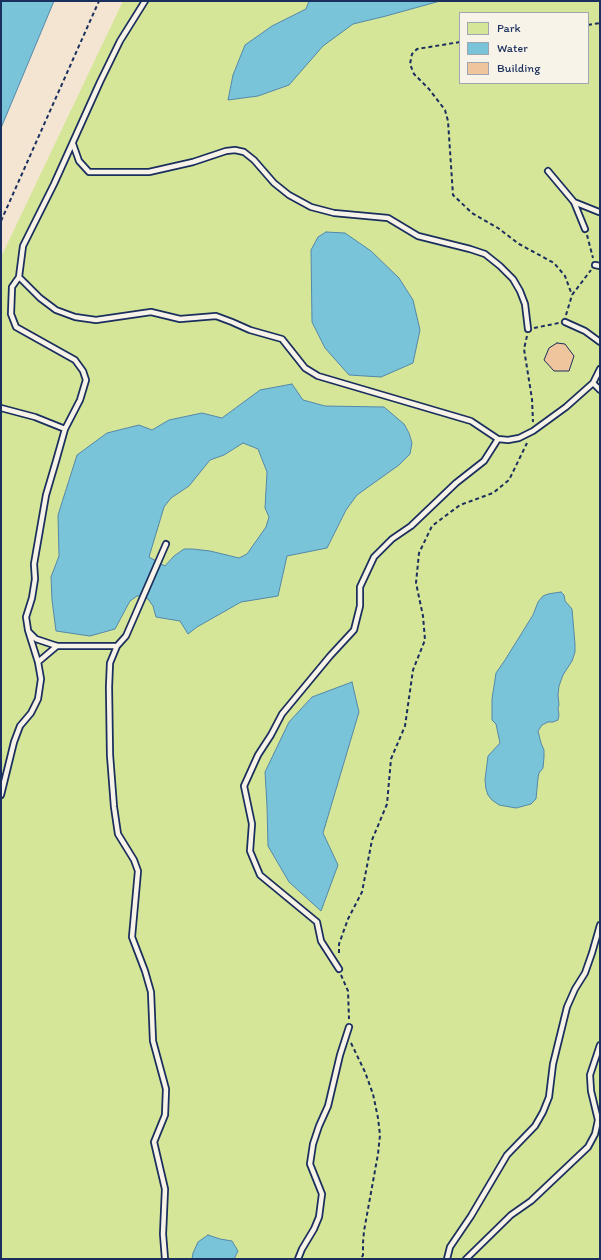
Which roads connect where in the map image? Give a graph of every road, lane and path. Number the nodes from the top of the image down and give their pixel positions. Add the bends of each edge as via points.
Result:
1 (99, 1) edge
2 (145, 1) edge
3 (600, 23) edge
4 (589, 25) edge
5 (459, 42) edge
6 (73, 144) junction
7 (548, 172) dead end
8 (574, 202) junction
9 (599, 212) dead end
10 (1, 221) edge
11 (585, 229) joint
12 (598, 266) edge
13 (19, 277) junction
14 (572, 295) junction
15 (564, 322) junction
16 (528, 329) junction
17 (600, 342) edge
18 (600, 369) edge
19 (592, 383) junction
20 (600, 390) edge
21 (1, 408) edge
22 (64, 429) junction
23 (533, 431) junction
24 (498, 439) junction
25 (166, 544) dead end
26 (28, 630) junction
27 (57, 646) junction
28 (117, 646) junction
29 (38, 662) junction
30 (1, 795) edge
31 (600, 925) edge
32 (338, 969) junction
33 (349, 1027) joint
34 (351, 1042) dead end
35 (600, 1045) edge
36 (165, 1259) edge
37 (298, 1259) edge
38 (361, 1259) edge
39 (447, 1259) edge
40 (466, 1259) edge

1 - 10 path
2 - 6 lane via 120,41
3 - 4 path
5 - 14 path via 417,49 412,54 410,64 414,74 429,89 447,116 453,195 472,213 554,263 565,276
6 - 13 lane via 23,246
6 - 16 lane via 79,161 88,172 149,172 226,151 244,152 274,183 311,207 388,218 418,236 485,254 500,266 520,291 525,304
7 - 8 lane
8 - 9 lane
8 - 11 lane
11 - 12 path
12 - 14 path
13 - 22 lane via 12,287 12,314 16,327 75,360 86,380 80,400
13 - 24 lane via 56,310 75,317 96,320 151,312 180,319 216,316 250,330 282,339 305,368 318,376 471,421
14 - 15 path
15 - 16 path
15 - 17 lane via 585,331
16 - 23 path via 524,349 532,399
18 - 19 lane
19 - 20 lane
19 - 23 lane via 566,407
21 - 22 lane via 35,417
22 - 26 lane via 46,495 34,564 32,598 26,617
23 - 24 lane via 519,438
23 - 32 path via 508,480 493,493 460,505 432,526 418,553 416,583 425,640 413,670 405,726 391,759 387,804 372,840 362,892 339,944
24 - 32 lane via 484,460 456,482 411,526 392,539 374,557 360,587 360,606 354,630 282,714 258,755 244,786 252,824 250,851 260,875 317,922 321,941
25 - 28 lane via 126,636
26 - 27 lane via 36,639
26 - 29 lane
27 - 28 lane
27 - 29 lane
28 - 36 lane via 110,663 109,687 113,799 118,834 138,871 132,937 151,992 153,1041 166,1089 165,1115 154,1142 165,1189 162,1234
29 - 30 lane via 41,679 38,699 20,726
31 - 39 lane via 585,973 567,1007 553,1064 549,1097 543,1112 535,1126 508,1155 450,1247
32 - 33 path via 348,992
33 - 37 lane via 328,1106 313,1144 310,1164 322,1194 319,1217
34 - 38 path via 373,1094 380,1136
35 - 40 lane via 590,1075 598,1120 595,1134 588,1147

